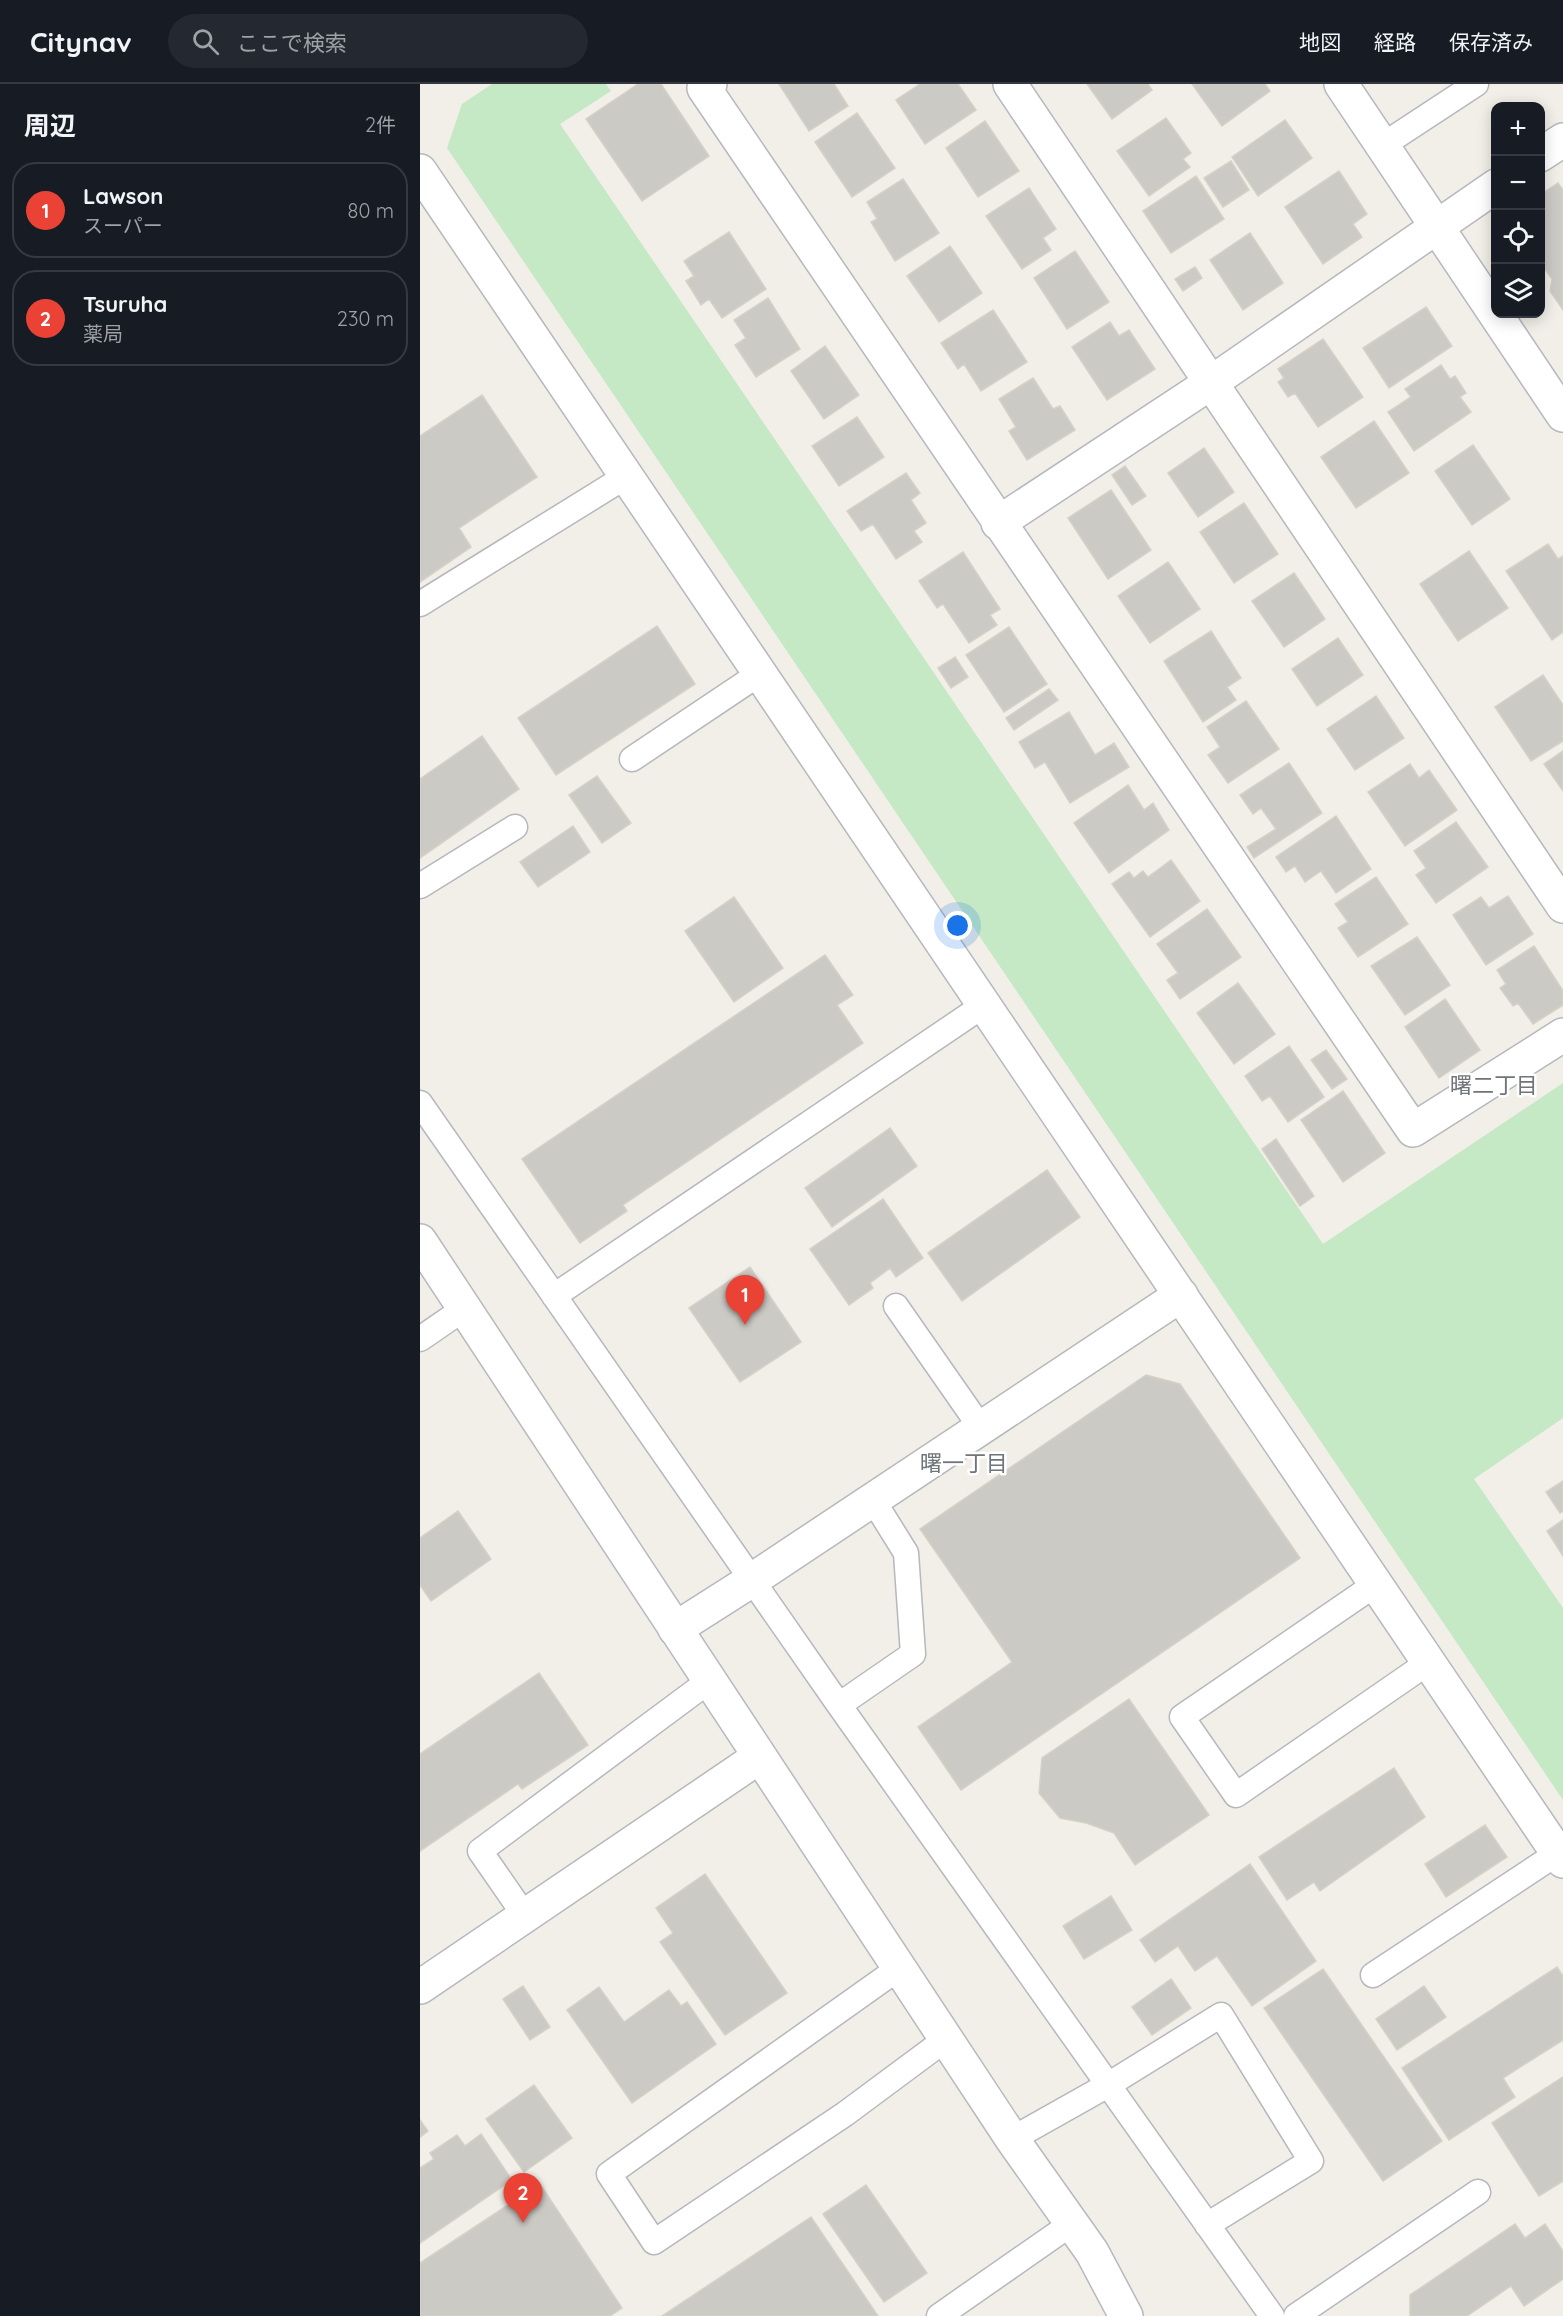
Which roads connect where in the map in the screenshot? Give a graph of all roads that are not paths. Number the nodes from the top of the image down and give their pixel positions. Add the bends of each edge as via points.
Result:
1 (710, 84) edge
2 (1010, 84) edge
3 (1341, 84) edge
4 (1476, 84) edge
5 (1563, 140) edge
6 (1383, 146) junction
7 (1545, 152) edge
8 (420, 171) edge
9 (1491, 189) edge
10 (1436, 225) junction
11 (1212, 382) junction
12 (1563, 415) edge
13 (625, 477) junction
14 (998, 523) junction
15 (420, 604) edge
16 (759, 674) junction
17 (632, 759) dead end
18 (515, 827) dead end
19 (420, 886) edge
20 (1563, 906) edge
21 (984, 1005) junction
22 (1563, 1035) edge
23 (420, 1103) edge
24 (420, 1241) edge
25 (1180, 1295) junction
26 (554, 1296) junction
27 (896, 1306) dead end
28 (465, 1308) junction
29 (420, 1339) edge
30 (981, 1428) junction
31 (873, 1500) junction
32 (752, 1580) junction
33 (1376, 1584) junction
34 (675, 1629) junction
35 (1429, 1662) junction
36 (710, 1681) junction
37 (839, 1706) junction
38 (759, 1757) junction
39 (1560, 1857) edge
40 (525, 1916) junction
41 (898, 1968) junction
42 (1373, 1975) dead end
43 (420, 1987) edge
44 (946, 2039) junction
45 (1108, 2085) junction
46 (1012, 2139) junction
47 (1478, 2192) dead end
48 (1071, 2224) junction
49 (1207, 2225) junction
50 (1092, 2252) junction
51 (939, 2316) edge
52 (1126, 2316) edge
53 (1150, 2316) edge
54 (1272, 2316) edge
55 (1296, 2316) edge

1 - 14 street via 704,88
2 - 11 street
3 - 6 street
4 - 6 lane
5 - 7 street
6 - 10 street
8 - 13 street
9 - 10 street
10 - 11 street
10 - 12 street
11 - 14 street
11 - 20 street
13 - 15 lane
13 - 16 street
14 - 22 street via 1413,1130
16 - 17 lane
16 - 21 street
18 - 19 lane
21 - 25 street
21 - 26 lane
23 - 26 lane
24 - 28 street
25 - 30 street
25 - 33 street
26 - 32 lane
27 - 30 lane
28 - 29 lane
28 - 34 street
30 - 31 street
31 - 32 street
31 - 37 lane via 906,1553 913,1654
32 - 34 street
32 - 37 lane
33 - 35 street
33 - 35 lane via 1182,1717 1236,1795
34 - 36 street
35 - 39 street
36 - 38 street
36 - 40 lane via 480,1851
37 - 45 lane
38 - 40 street
38 - 41 street
39 - 42 lane
40 - 43 street
41 - 44 street
41 - 44 lane via 609,2174 654,2242 845,2114
44 - 46 street
45 - 46 lane
45 - 49 lane
45 - 49 lane via 1221,2015 1311,2161
46 - 48 street
47 - 55 lane
48 - 50 street
48 - 51 lane
49 - 54 lane
50 - 52 street
50 - 53 street

